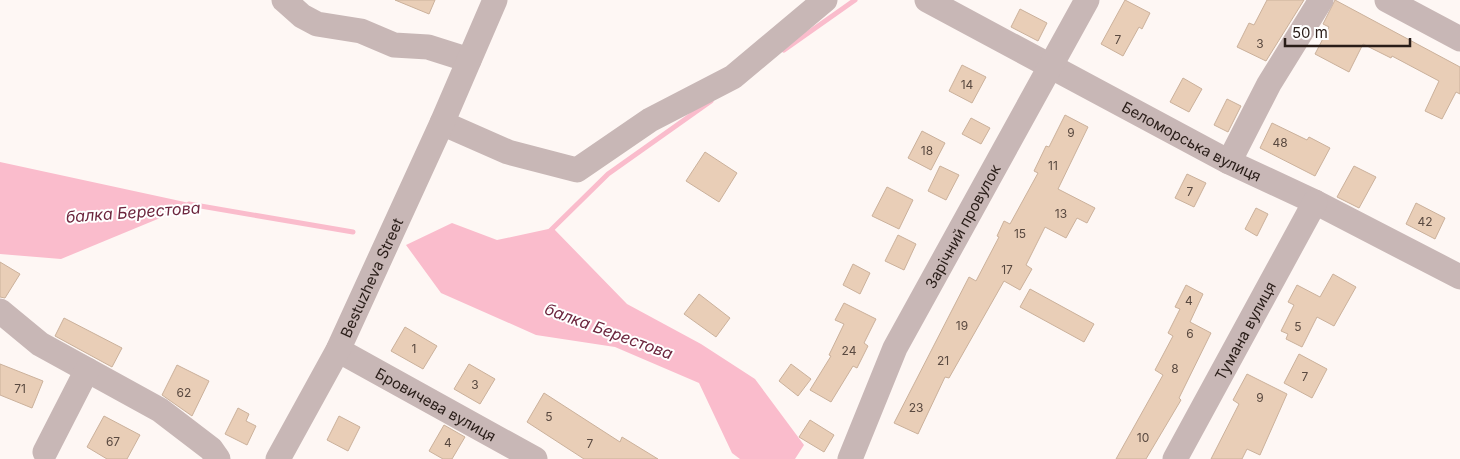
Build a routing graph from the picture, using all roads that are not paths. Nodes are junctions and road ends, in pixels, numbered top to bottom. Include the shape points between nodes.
1 (284, 0) edge
2 (495, 0) edge
3 (825, 0) edge
4 (927, 0) edge
5 (1087, 0) edge
6 (1321, 0) edge
7 (1387, 0) edge
8 (1460, 39) edge
9 (469, 60) junction
10 (1050, 64) junction
11 (442, 123) junction
12 (1229, 162) junction
13 (1315, 202) junction
14 (1460, 277) edge
15 (0, 311) edge
16 (338, 350) junction
17 (87, 370) junction
18 (45, 452) dead end
19 (218, 459) edge
20 (278, 459) edge
21 (535, 459) edge
22 (850, 459) edge
23 (1175, 459) edge

1 - 9 street via 302,16 318,24 361,31 394,45 428,47
2 - 9 street, Bestuzheva Street
3 - 11 street via 734,77 650,120 576,170 508,152
4 - 10 street, Беломорська вулиця
5 - 10 street, Зарічний провулок
6 - 12 street via 1269,84
7 - 8 street
9 - 11 street, Bestuzheva Street
10 - 12 street, Беломорська вулиця
10 - 22 street, Зарічний провулок via 895,348
11 - 16 street, Bestuzheva Street
12 - 13 street, Беломорська вулиця
13 - 14 street, Беломорська вулиця
13 - 23 street, Тумана вулиця
15 - 17 street via 40,344
16 - 20 street, Bestuzheva Street
16 - 21 street, Бровичева вулиця
17 - 18 street
17 - 19 street via 160,410 211,449

